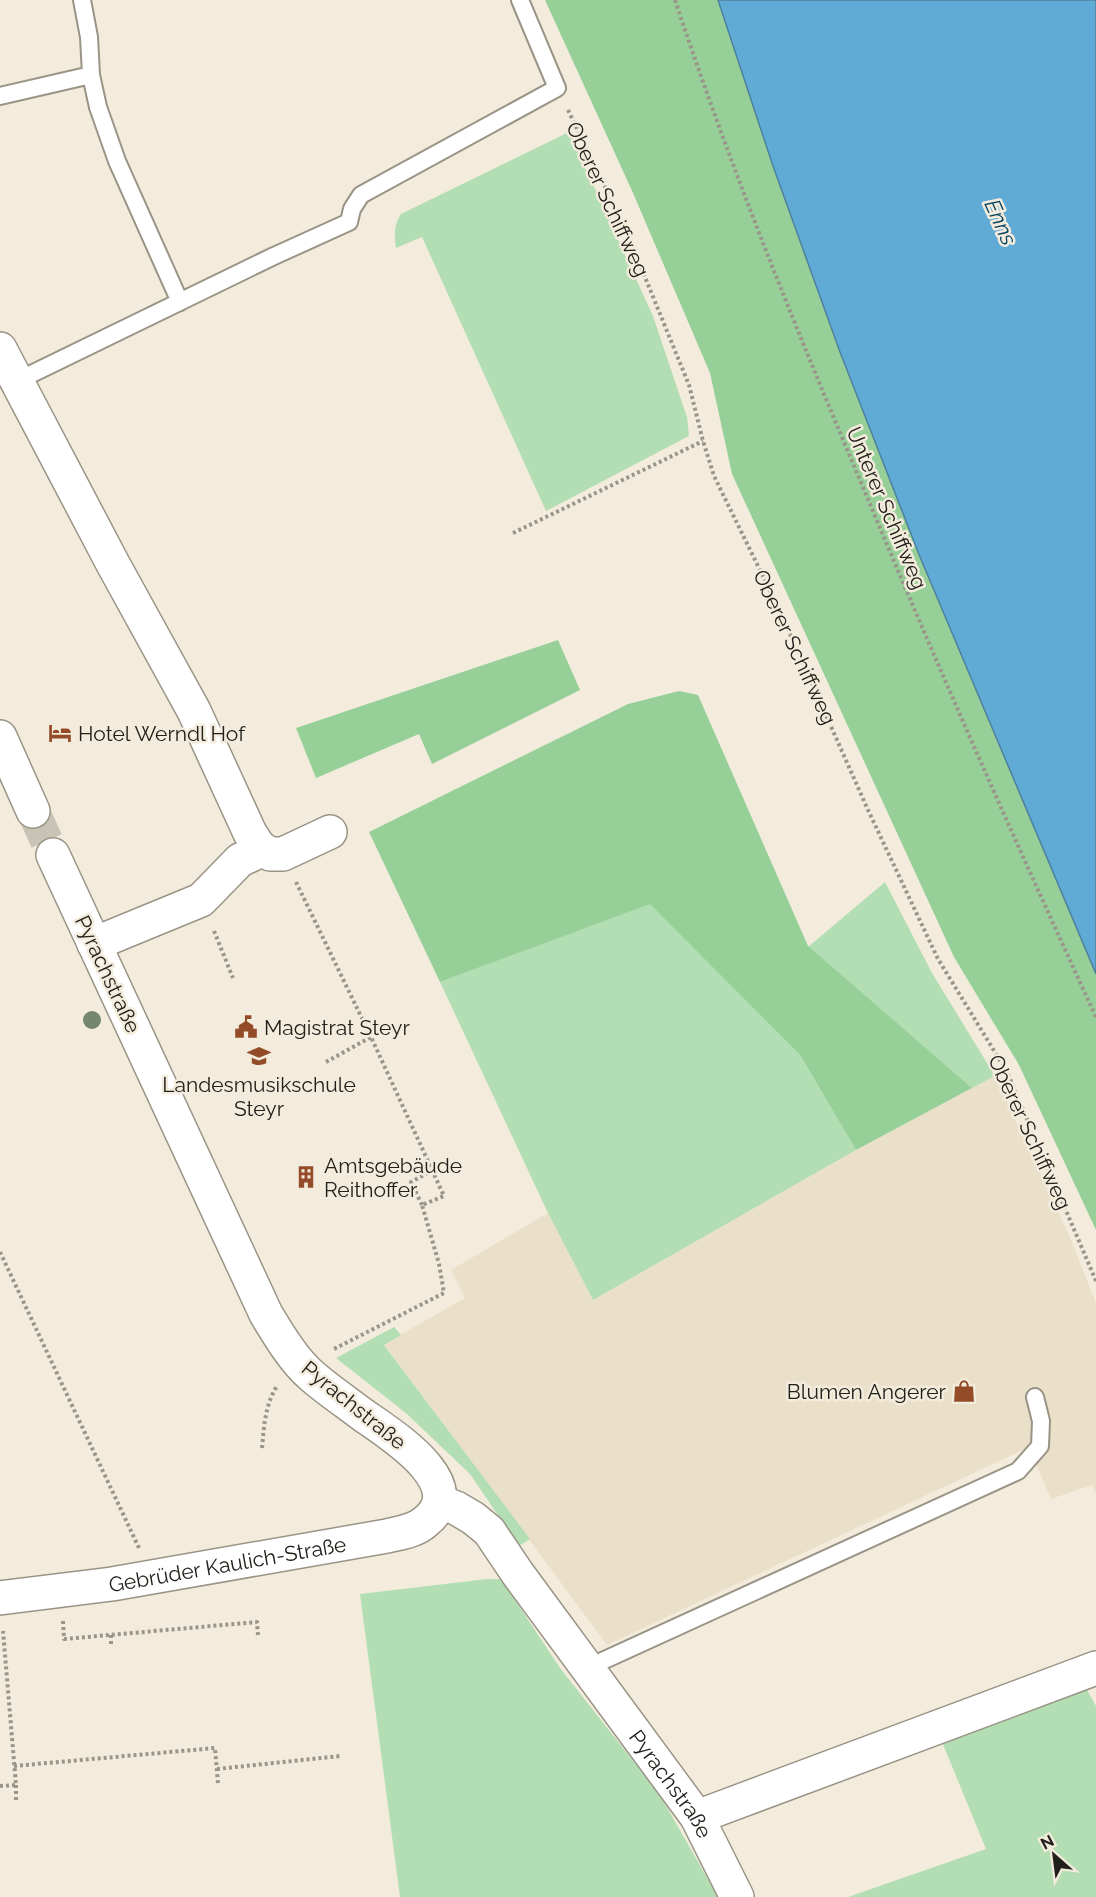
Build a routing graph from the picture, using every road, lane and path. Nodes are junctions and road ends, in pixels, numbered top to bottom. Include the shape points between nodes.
1 (82, 0) edge
2 (520, 0) edge
3 (675, 0) edge
4 (91, 75) junction
5 (557, 88) junction
6 (0, 96) edge
7 (180, 302) junction
8 (0, 349) edge
9 (17, 381) junction
10 (703, 441) junction
11 (513, 533) dead end
12 (0, 736) edge
13 (33, 811) tunnel mouth
14 (330, 832) dead end
15 (271, 851) junction
16 (53, 855) tunnel mouth
17 (201, 900) junction
18 (94, 944) junction
19 (233, 978) dead end
20 (1096, 1017) edge
21 (371, 1037) junction
22 (326, 1062) dead end
23 (433, 1170) junction
24 (422, 1205) junction
25 (0, 1252) edge
26 (1096, 1281) edge
27 (295, 1378) junction
28 (1035, 1397) dead end
29 (262, 1448) dead end
30 (440, 1502) junction
31 (140, 1549) dead end
32 (0, 1598) edge
33 (63, 1611) dead end
34 (3, 1630) dead end
35 (111, 1635) junction
36 (258, 1635) dead end
37 (111, 1647) dead end
38 (587, 1668) junction
39 (1096, 1668) edge
40 (340, 1756) dead end
41 (14, 1766) junction
42 (217, 1769) junction
43 (218, 1783) dead end
44 (16, 1785) junction
45 (0, 1786) edge
46 (16, 1801) dead end
47 (697, 1817) junction
48 (737, 1897) edge

1 - 4 lane
2 - 5 lane
3 - 20 path, Unterer Schiffweg via 794,324 909,597
4 - 6 lane
4 - 7 lane via 117,161
5 - 7 lane via 361,195 349,222
5 - 10 path, Oberer Schiffweg via 627,233 689,385
7 - 9 lane
8 - 9 street
9 - 15 street via 194,711 250,833
10 - 11 path
10 - 26 path, Oberer Schiffweg via 714,476 933,948 1006,1072
12 - 13 street
14 - 15 street
15 - 17 street via 240,860
15 - 21 path
16 - 18 street, Pyrachstraße
17 - 18 street
17 - 19 path
18 - 27 street, Pyrachstraße via 266,1314 287,1347
21 - 22 path
21 - 23 path
23 - 24 path via 411,1182
23 - 24 path via 444,1196
24 - 27 path via 444,1293 323,1355
25 - 31 path
27 - 29 path via 270,1396
27 - 30 street, Pyrachstraße via 387,1431 425,1464 440,1489
28 - 38 lane via 1041,1421 1040,1446 1017,1471
30 - 32 street, Gebrüder Kaulich-Straße via 424,1524 387,1536 112,1584
30 - 38 street, Pyrachstraße via 473,1518 489,1531
33 - 35 path via 64,1639
34 - 41 path
35 - 36 path via 257,1622
35 - 37 path
38 - 47 street, Pyrachstraße
39 - 47 street
40 - 42 path
41 - 42 path via 215,1748
41 - 44 path
42 - 43 path
44 - 45 path
44 - 46 path
47 - 48 street, Pyrachstraße

